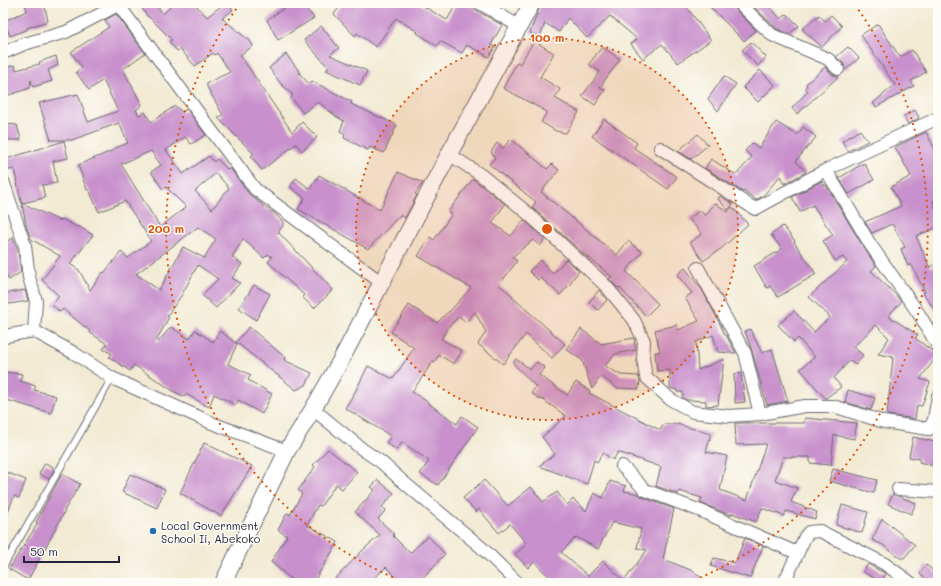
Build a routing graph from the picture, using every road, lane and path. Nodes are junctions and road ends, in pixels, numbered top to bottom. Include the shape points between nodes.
1 (480, 3) edge
2 (532, 3) edge
3 (739, 3) edge
4 (118, 4) edge
5 (520, 27) junction
6 (3, 53) edge
7 (838, 69) dead end
8 (938, 118) edge
9 (660, 148) dead end
10 (449, 154) junction
11 (826, 170) junction
12 (3, 181) edge
13 (698, 268) dead end
14 (382, 283) junction
15 (34, 331) junction
16 (3, 338) edge
17 (938, 346) edge
18 (112, 378) junction
19 (938, 396) edge
20 (313, 409) junction
21 (760, 414) junction
22 (288, 451) junction
23 (622, 466) dead end
24 (898, 489) dead end
25 (938, 492) edge
26 (798, 553) junction
27 (3, 567) edge
28 (223, 583) edge
29 (518, 583) edge
30 (784, 583) edge
31 (911, 583) edge

1 - 5 street
2 - 5 street
3 - 7 street via 772,36 828,59
4 - 6 street via 66,32
4 - 14 street via 255,189
5 - 10 street
8 - 11 street
9 - 11 street via 755,209
10 - 14 street
10 - 21 street via 481,175 524,210 606,286 634,320 644,342 646,377 670,399 693,412 729,416
11 - 17 street via 870,244
12 - 15 street via 25,246 29,277 36,301
13 - 21 street via 745,353
14 - 20 street
15 - 16 street via 10,334
15 - 18 street
18 - 22 street via 212,423
18 - 27 lane
19 - 21 street via 934,420 929,429 884,422 833,406 805,406
20 - 22 street
20 - 29 street via 482,547
22 - 28 street
23 - 26 street via 645,490
24 - 25 street
26 - 30 street
26 - 31 street via 805,537 810,532 820,531 885,564

